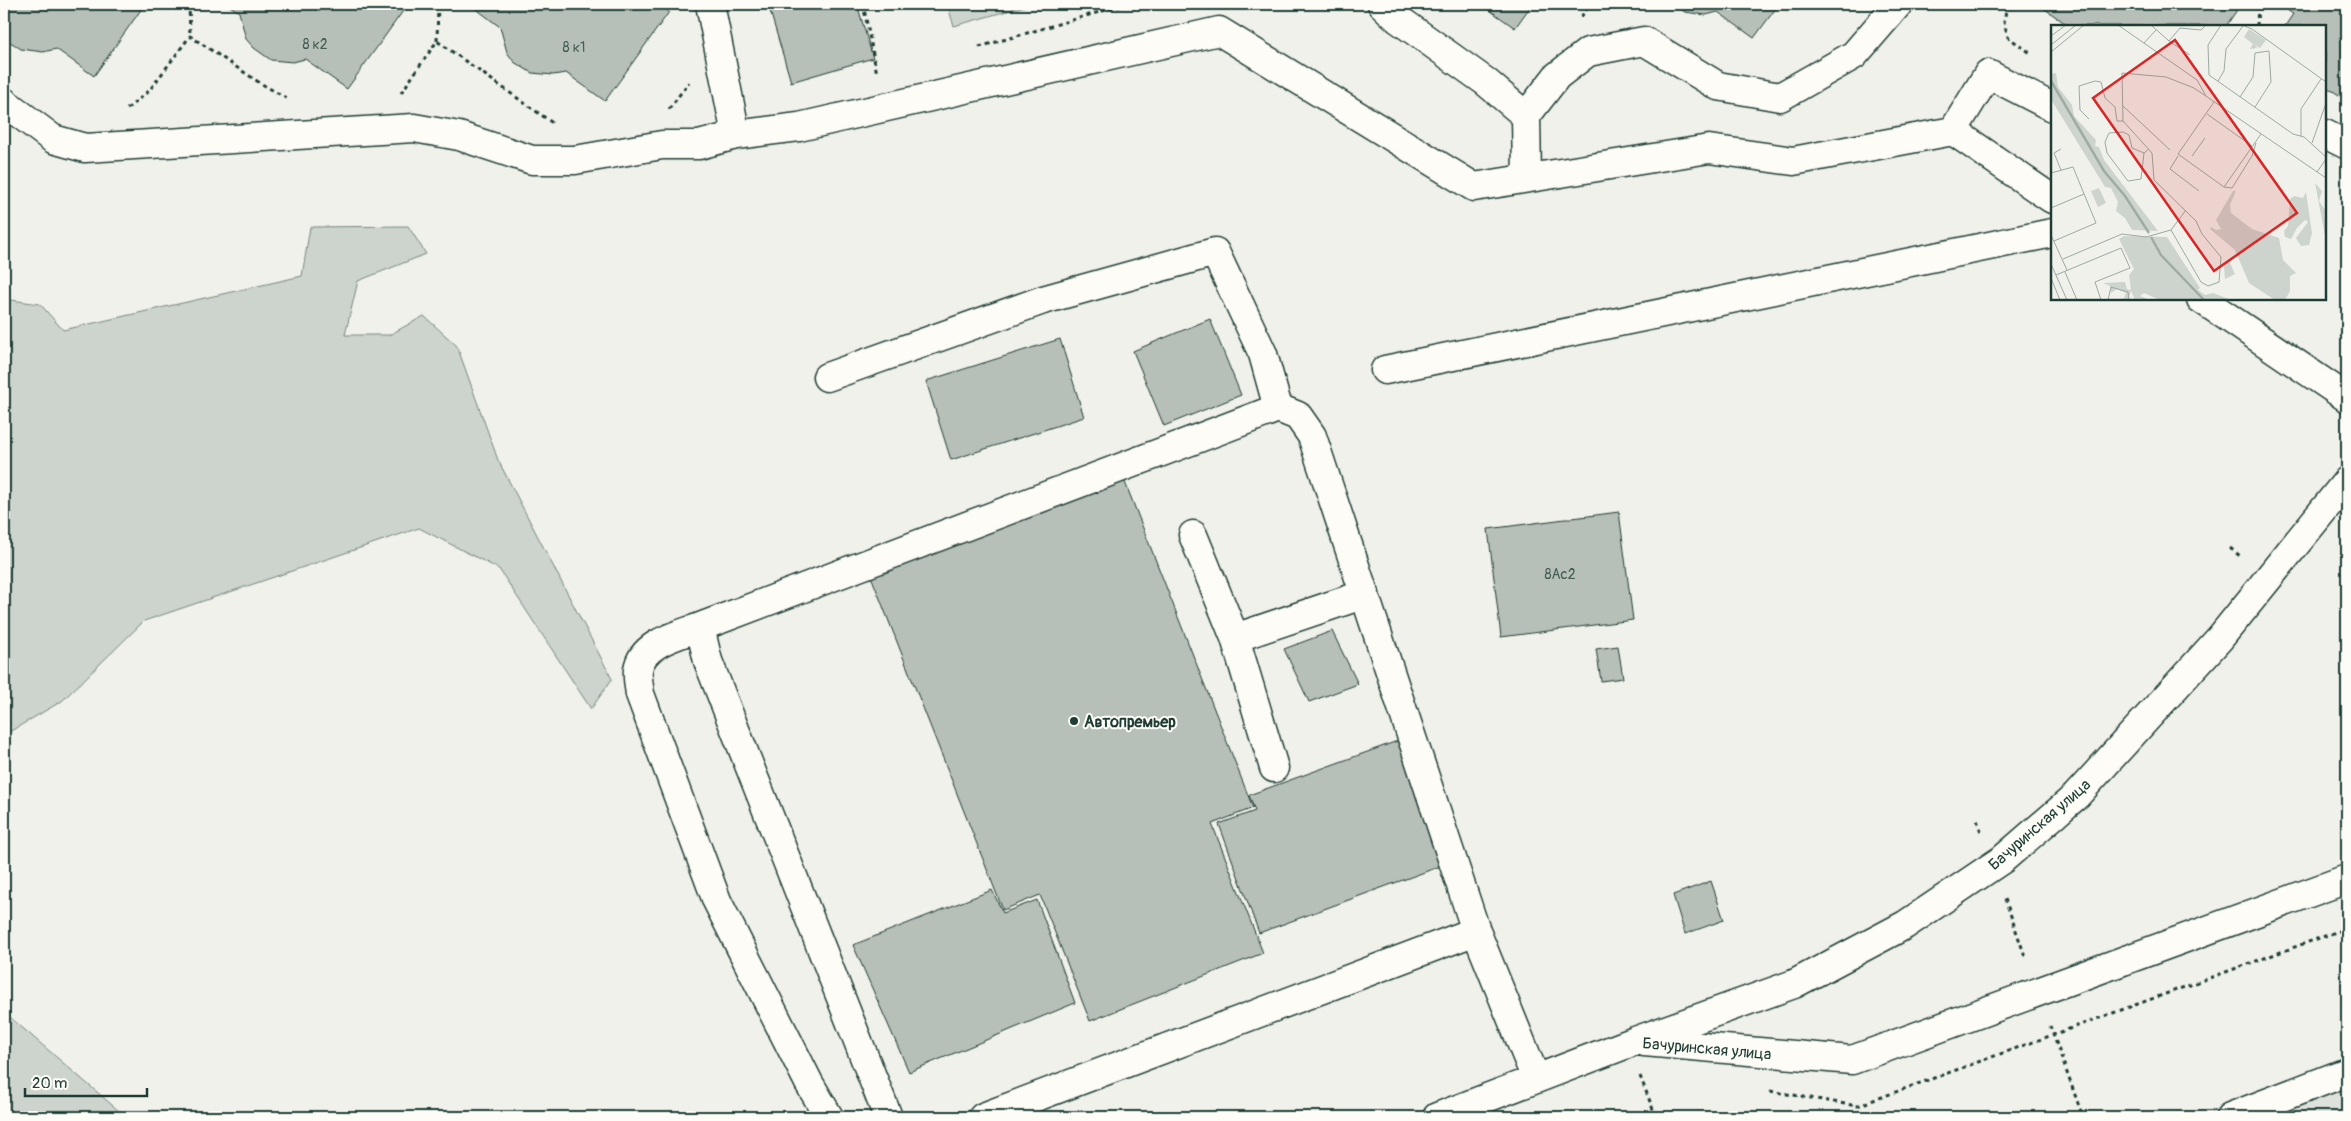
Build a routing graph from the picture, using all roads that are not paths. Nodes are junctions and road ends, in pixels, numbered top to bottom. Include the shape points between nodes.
1 (710, 4) edge
2 (1382, 4) edge
3 (1898, 4) edge
4 (4, 102) edge
5 (2051, 106) edge
6 (1526, 116) junction
7 (1952, 132) junction
8 (2326, 134) edge
9 (736, 135) junction
10 (2347, 145) edge
11 (1527, 178) junction
12 (2051, 198) edge
13 (2051, 233) edge
14 (2202, 300) edge
15 (1385, 370) dead end
16 (827, 377) dead end
17 (2347, 398) edge
18 (1278, 408) junction
19 (2347, 481) edge
20 (1193, 535) dead end
21 (1365, 594) junction
22 (700, 627) junction
23 (1235, 638) junction
24 (1274, 768) dead end
25 (2347, 879) edge
26 (1476, 931) junction
27 (1635, 1041) junction
28 (2347, 1072) edge
29 (1536, 1079) junction
30 (829, 1117) edge
31 (888, 1117) edge
32 (983, 1117) edge
33 (1436, 1117) edge
34 (2230, 1117) edge

1 - 9 street
2 - 6 street
3 - 6 street via 1854,55 1780,97 1718,86 1644,41 1588,52 1557,76
4 - 9 street via 53,139 85,148 414,128 459,136 532,160 575,160 662,145 699,145
5 - 7 street via 1988,74
6 - 11 street
7 - 11 street via 1793,161 1709,149
7 - 12 street
8 - 10 street
9 - 11 street via 799,127 1220,31 1474,187
13 - 15 street
14 - 17 street
16 - 18 street via 1043,300 1215,252 1263,354
18 - 21 street via 1298,416 1312,436
18 - 22 street
19 - 27 street, Бачуринская улица via 2220,638 2076,796 2003,859 1905,925 1794,984
20 - 23 street
21 - 23 street
21 - 26 street
22 - 30 street via 644,653 638,669 640,694 717,901
22 - 31 street via 708,661
23 - 24 street
25 - 27 street, Бачуринская улица via 1852,1060
26 - 29 street
26 - 32 street
27 - 29 street, Бачуринская улица
28 - 34 street
29 - 33 street, Бачуринская улица

